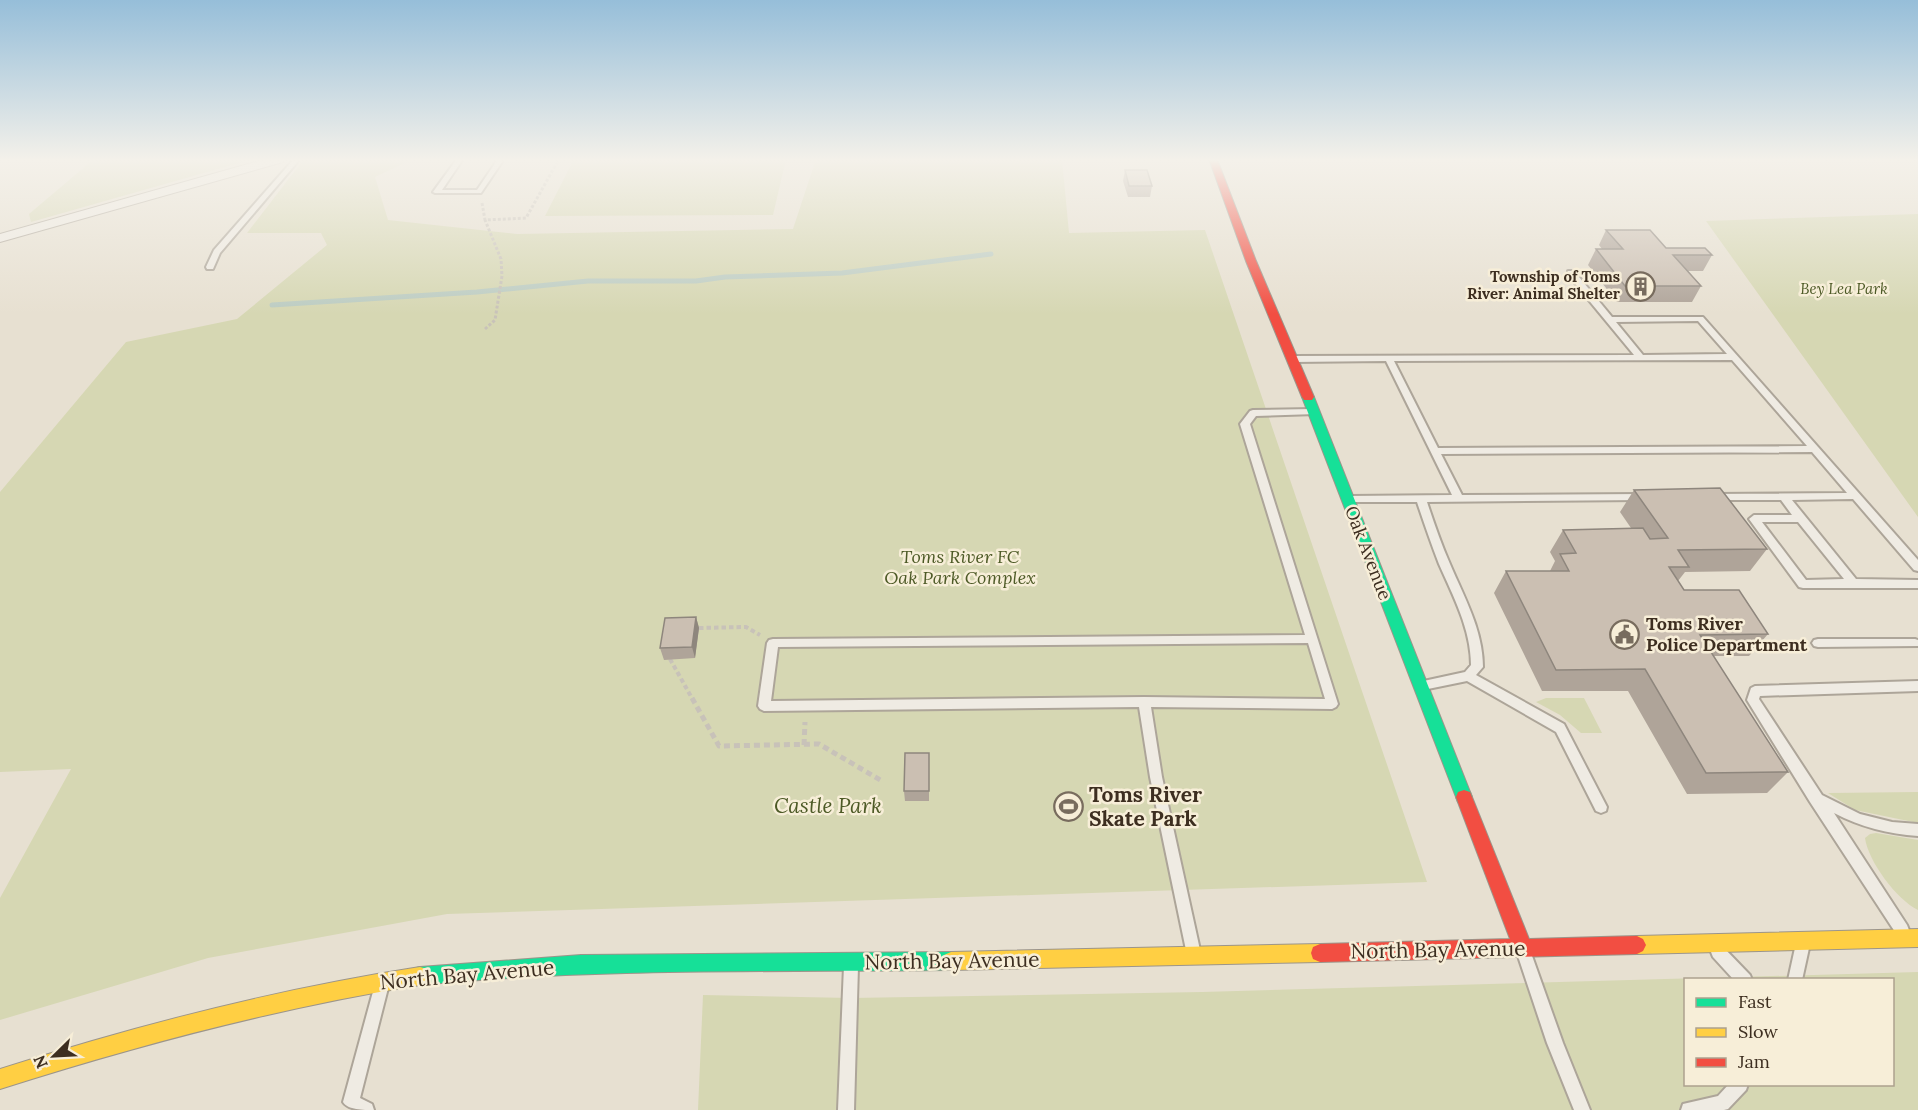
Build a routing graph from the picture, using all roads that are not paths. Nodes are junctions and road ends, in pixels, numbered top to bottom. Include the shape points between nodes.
1 (96, 211) edge
2 (252, 211) edge
3 (1232, 211) edge
4 (0, 238) edge
5 (210, 267) dead end
6 (1571, 273) dead end
7 (1608, 320) junction
8 (1640, 357) junction
9 (1734, 357) junction
10 (1293, 359) junction
11 (1389, 359) junction
12 (1313, 412) junction
13 (1815, 449) junction
14 (1435, 451) junction
15 (1783, 496) junction
16 (1856, 496) junction
17 (1651, 497) edge
18 (1699, 497) edge
19 (1347, 499) junction
20 (1421, 499) junction
21 (1459, 499) junction
22 (1802, 518) junction
23 (1918, 567) edge
24 (1853, 583) junction
25 (1918, 584) edge
26 (1312, 639) junction
27 (1818, 643) dead end
28 (1917, 644) edge
29 (1468, 676) junction
30 (1420, 686) junction
31 (1918, 686) edge
32 (1144, 702) junction
33 (1815, 798) junction
34 (1601, 807) dead end
35 (1918, 830) edge
36 (1913, 938) edge
37 (1804, 941) junction
38 (1709, 943) junction
39 (1523, 948) junction
40 (1194, 956) junction
41 (852, 962) junction
42 (1743, 978) edge
43 (1795, 978) edge
44 (383, 981) junction
45 (0, 1079) edge
46 (1738, 1086) edge
47 (366, 1110) edge
48 (846, 1110) edge
49 (1582, 1110) edge
50 (1689, 1110) edge

1 - 4 street
2 - 5 lane via 217,252
3 - 10 street, Oak Avenue
6 - 7 lane
7 - 8 lane
7 - 9 lane via 1700,319
8 - 9 lane
8 - 11 lane
9 - 13 lane
10 - 11 lane
10 - 12 street, Oak Avenue
11 - 14 lane
12 - 19 street, Oak Avenue
12 - 26 lane via 1253,413 1245,424
13 - 14 lane
13 - 16 lane
14 - 21 lane
15 - 16 lane
15 - 18 lane
15 - 22 lane
16 - 23 lane
17 - 21 lane
19 - 20 lane
19 - 30 street, Oak Avenue
20 - 21 lane
20 - 29 lane via 1475,640 1477,667
22 - 24 lane
22 - 24 lane via 1754,519 1803,584
24 - 25 lane
26 - 32 lane via 1332,704
26 - 32 lane via 773,643 764,706
27 - 28 lane
29 - 30 lane
29 - 34 lane via 1560,728
30 - 39 street, Oak Avenue
31 - 33 lane via 1755,691 1753,700
32 - 40 lane
33 - 35 lane via 1858,819
33 - 36 lane
36 - 37 street, North Bay Avenue
37 - 38 street, North Bay Avenue
37 - 43 lane
38 - 39 street, North Bay Avenue
38 - 42 lane
39 - 40 street, North Bay Avenue
39 - 49 lane
40 - 41 street, North Bay Avenue
41 - 44 street, North Bay Avenue via 639,963 489,969
41 - 48 lane
44 - 45 street, North Bay Avenue via 227,1012 106,1044
44 - 47 lane via 351,1102
46 - 50 lane via 1722,1103

